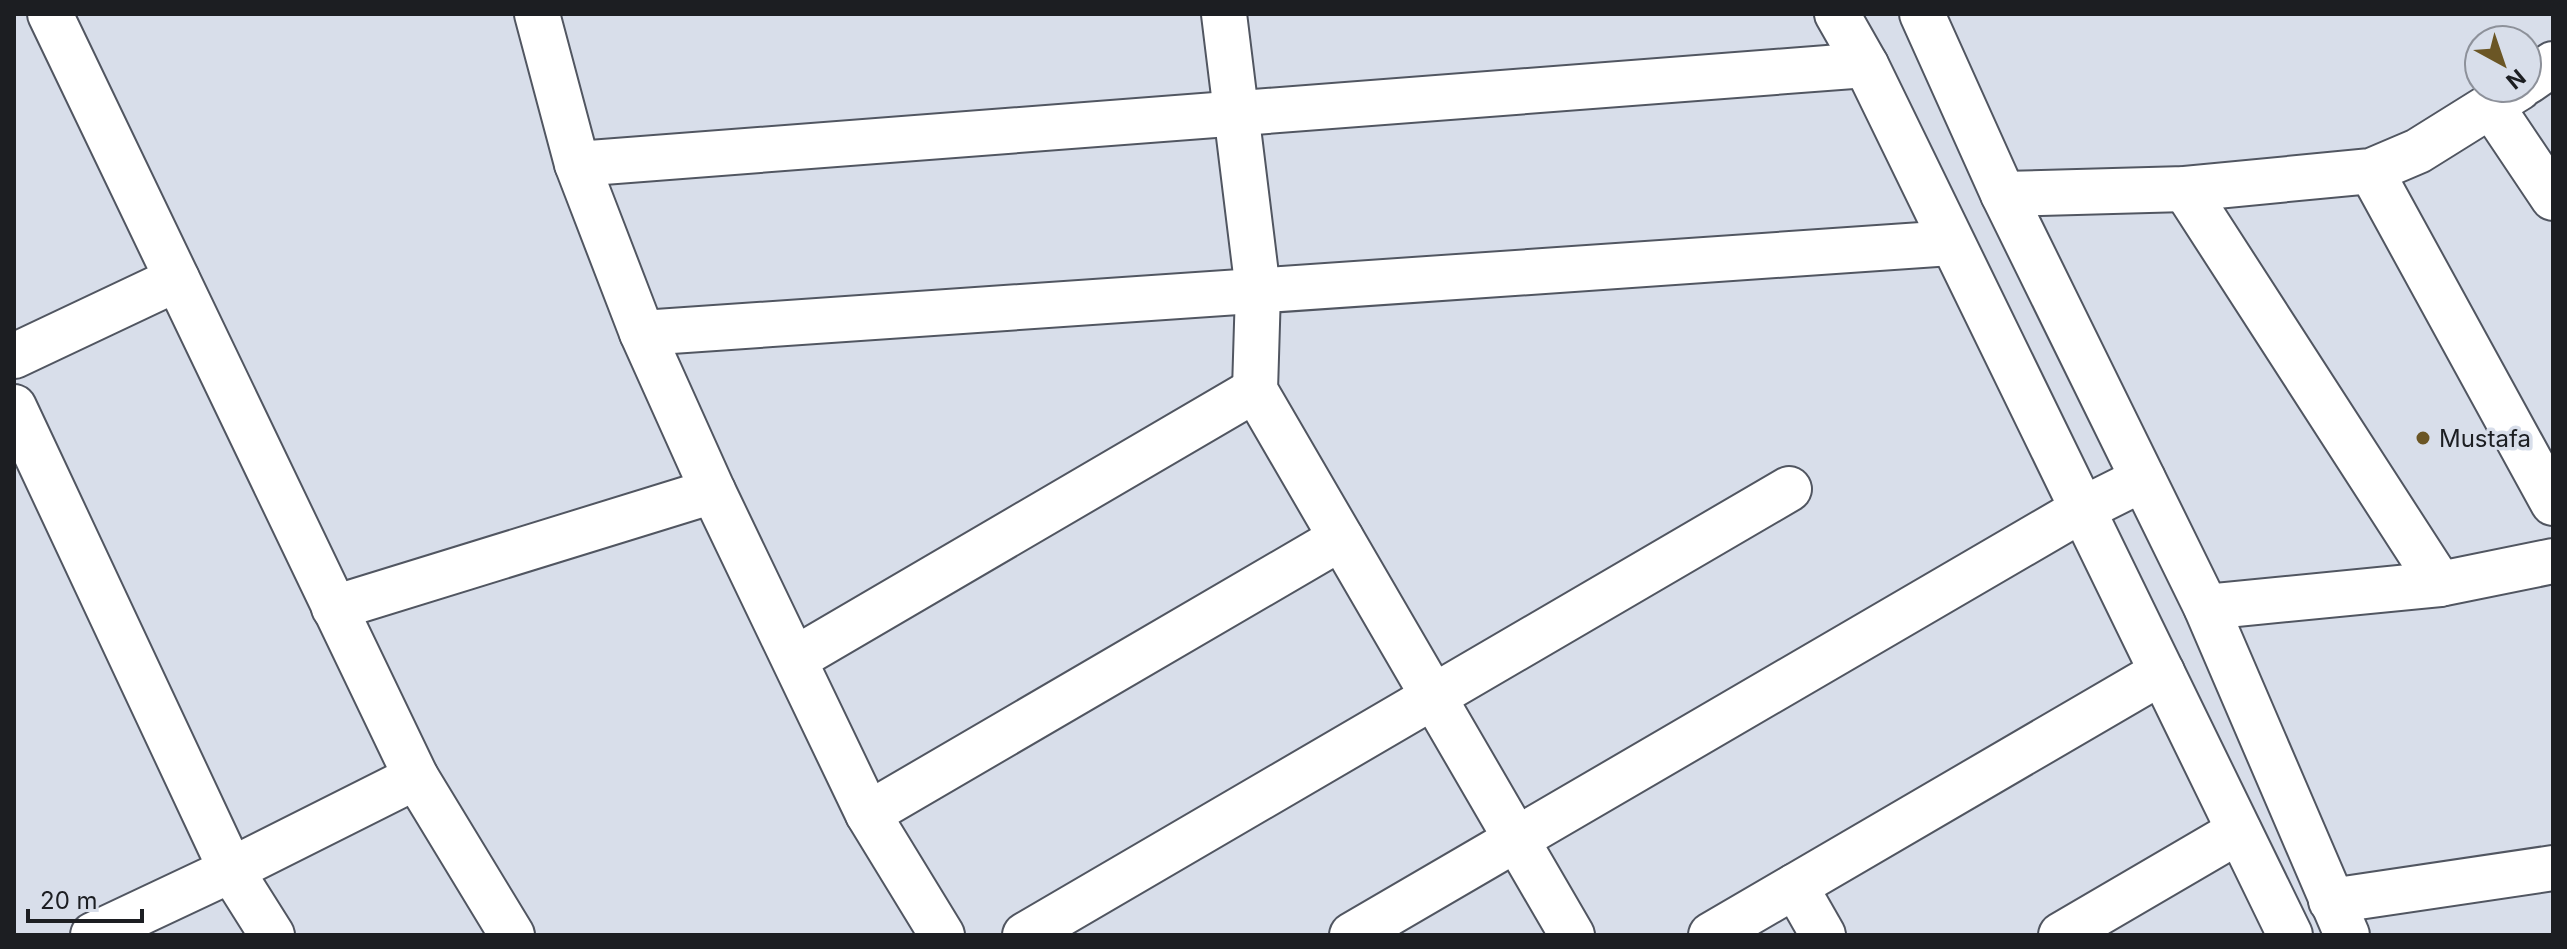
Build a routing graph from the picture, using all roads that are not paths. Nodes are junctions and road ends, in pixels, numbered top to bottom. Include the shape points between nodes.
1 (50, 14) edge
2 (537, 14) edge
3 (1224, 14) edge
4 (1837, 14) edge
5 (1922, 14) edge
6 (1866, 65) junction
7 (2494, 104) edge
8 (2518, 104) edge
9 (1237, 113) junction
10 (577, 164) junction
11 (2371, 171) junction
12 (2185, 189) junction
13 (2003, 194) junction
14 (2553, 198) edge
15 (1951, 243) junction
16 (177, 279) junction
17 (1258, 291) junction
18 (642, 333) junction
19 (14, 356) edge
20 (1255, 390) junction
21 (14, 407) edge
22 (2143, 479) junction
23 (1789, 489) dead end
24 (713, 491) junction
25 (2553, 503) edge
26 (2083, 509) junction
27 (1341, 538) junction
28 (2553, 561) edge
29 (2440, 584) junction
30 (2206, 607) junction
31 (334, 608) junction
32 (795, 659) junction
33 (2162, 672) junction
34 (1433, 697) junction
35 (416, 777) junction
36 (868, 814) junction
37 (2239, 831) junction
38 (1516, 839) junction
39 (2553, 868) edge
40 (231, 870) junction
41 (1795, 886) junction
42 (2339, 918) edge
43 (93, 935) edge
44 (272, 935) edge
45 (512, 935) edge
46 (942, 935) edge
47 (1025, 935) edge
48 (1352, 935) edge
49 (1572, 935) edge
50 (1711, 935) edge
51 (1823, 935) edge
52 (2061, 935) edge
53 (2290, 935) edge

1 - 16 street
2 - 10 street
3 - 9 street
4 - 6 street
5 - 13 street
6 - 9 street
6 - 15 street
7 - 11 street via 2418,151
8 - 14 street
9 - 10 street
9 - 17 street
10 - 18 street
11 - 12 street
11 - 25 street
12 - 13 street
12 - 29 street
13 - 22 street
15 - 17 street
15 - 26 street
16 - 19 street
16 - 31 street
17 - 18 street
17 - 20 street
18 - 24 street
20 - 27 street
20 - 32 street
21 - 40 street
22 - 26 street
22 - 30 street
23 - 34 street
24 - 31 street
24 - 32 street
26 - 33 street
26 - 38 street
27 - 34 street
27 - 36 street
28 - 29 street
29 - 30 street
30 - 42 street
31 - 35 street
32 - 36 street
33 - 37 street
33 - 41 street
34 - 38 street
34 - 47 street
35 - 40 street
35 - 45 street
36 - 46 street
37 - 52 street
37 - 53 street
38 - 48 street
38 - 49 street
39 - 42 street
40 - 43 street
40 - 44 street
41 - 50 street
41 - 51 street

